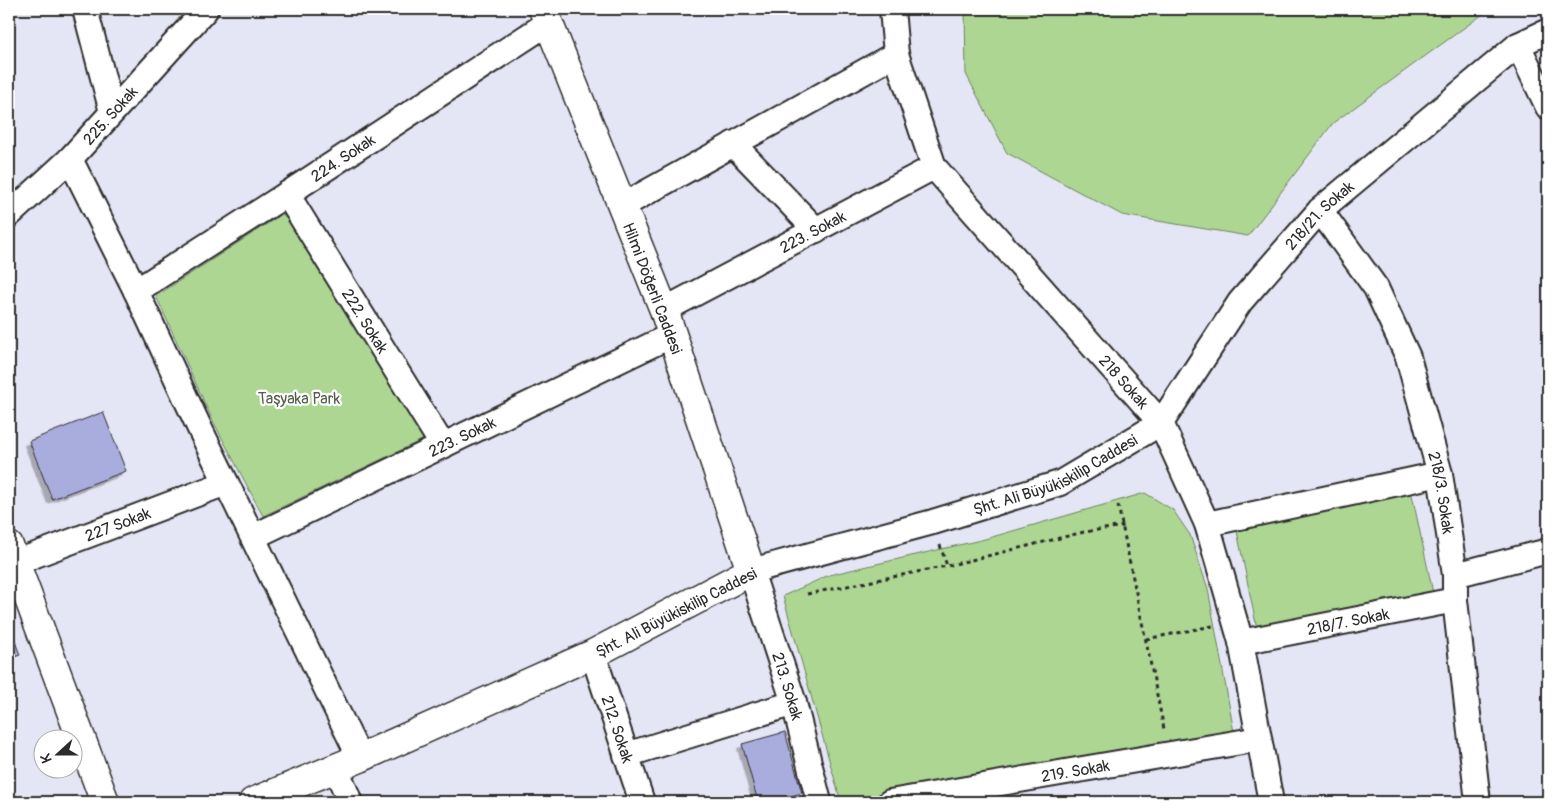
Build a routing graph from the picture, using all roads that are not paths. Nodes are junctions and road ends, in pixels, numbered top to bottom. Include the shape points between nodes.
1 (85, 9) edge
2 (206, 9) edge
3 (892, 9) edge
4 (545, 16) edge
5 (1548, 31) edge
6 (1518, 44) junction
7 (896, 54) junction
8 (1548, 107) edge
9 (112, 112) junction
10 (732, 144) junction
11 (70, 159) junction
12 (934, 167) junction
13 (287, 194) junction
14 (622, 206) junction
15 (1320, 210) junction
16 (9, 215) edge
17 (816, 230) junction
18 (136, 291) junction
19 (668, 323) junction
20 (1161, 423) junction
21 (443, 446) junction
22 (1440, 474) junction
23 (226, 483) junction
24 (1207, 524) junction
25 (253, 537) junction
26 (1548, 551) edge
27 (11, 558) edge
28 (751, 571) junction
29 (1455, 575) junction
30 (1455, 600) junction
31 (1238, 632) junction
32 (593, 654) junction
33 (794, 703) junction
34 (1259, 739) junction
35 (626, 755) junction
36 (348, 763) junction
37 (1001, 793) edge
38 (105, 802) edge
39 (253, 802) edge
40 (350, 802) edge
41 (642, 802) edge
42 (819, 802) edge
43 (890, 802) edge
44 (1271, 802) edge
45 (1478, 802) edge

1 - 9 street
2 - 9 street, 225. Sokak
3 - 7 street, 218 Sokak
4 - 13 street, 224. Sokak
4 - 14 street, Hilmi Döğerli Caddesi
5 - 6 street, 218/21. Sokak
6 - 8 street
6 - 15 street, 218/21. Sokak
7 - 10 street
7 - 12 street, 218 Sokak
9 - 11 street, 225. Sokak
10 - 14 street
10 - 17 street
11 - 16 street, 225. Sokak
11 - 18 street
12 - 17 street, 223. Sokak
12 - 20 street, 218 Sokak
13 - 18 street, 224. Sokak
13 - 21 street, 222. Sokak
14 - 19 street, Hilmi Döğerli Caddesi
15 - 20 street, 218/21. Sokak via 1240,302
15 - 22 street, 218/3. Sokak via 1376,288 1408,357
17 - 19 street, 223. Sokak
18 - 23 street
19 - 21 street, 223. Sokak
19 - 28 street, Hilmi Döğerli Caddesi
20 - 24 street, 218 Sokak
20 - 28 street, Şht. Ali Büyükiskilip Caddesi via 1060,483 934,522
21 - 25 street, 223. Sokak
22 - 24 street
22 - 29 street, 218/3. Sokak
23 - 25 street
23 - 27 street, 227 Sokak
24 - 31 street, 218 Sokak
25 - 36 street
26 - 29 street
27 - 38 street
28 - 32 street, Şht. Ali Büyükiskilip Caddesi
28 - 33 street, 213. Sokak
29 - 30 street, 218/3. Sokak
30 - 31 street, 218/7. Sokak
30 - 45 street, 218/3. Sokak
31 - 34 street, 218 Sokak
32 - 35 street, 212. Sokak
32 - 36 street, Şht. Ali Büyükiskilip Caddesi
33 - 35 street
33 - 42 street, 213. Sokak
34 - 37 street, 219. Sokak
34 - 44 street, 218 Sokak
35 - 41 street, 212. Sokak
36 - 39 street, Şht. Ali Büyükiskilip Caddesi
36 - 40 street
37 - 43 street, 219. Sokak

